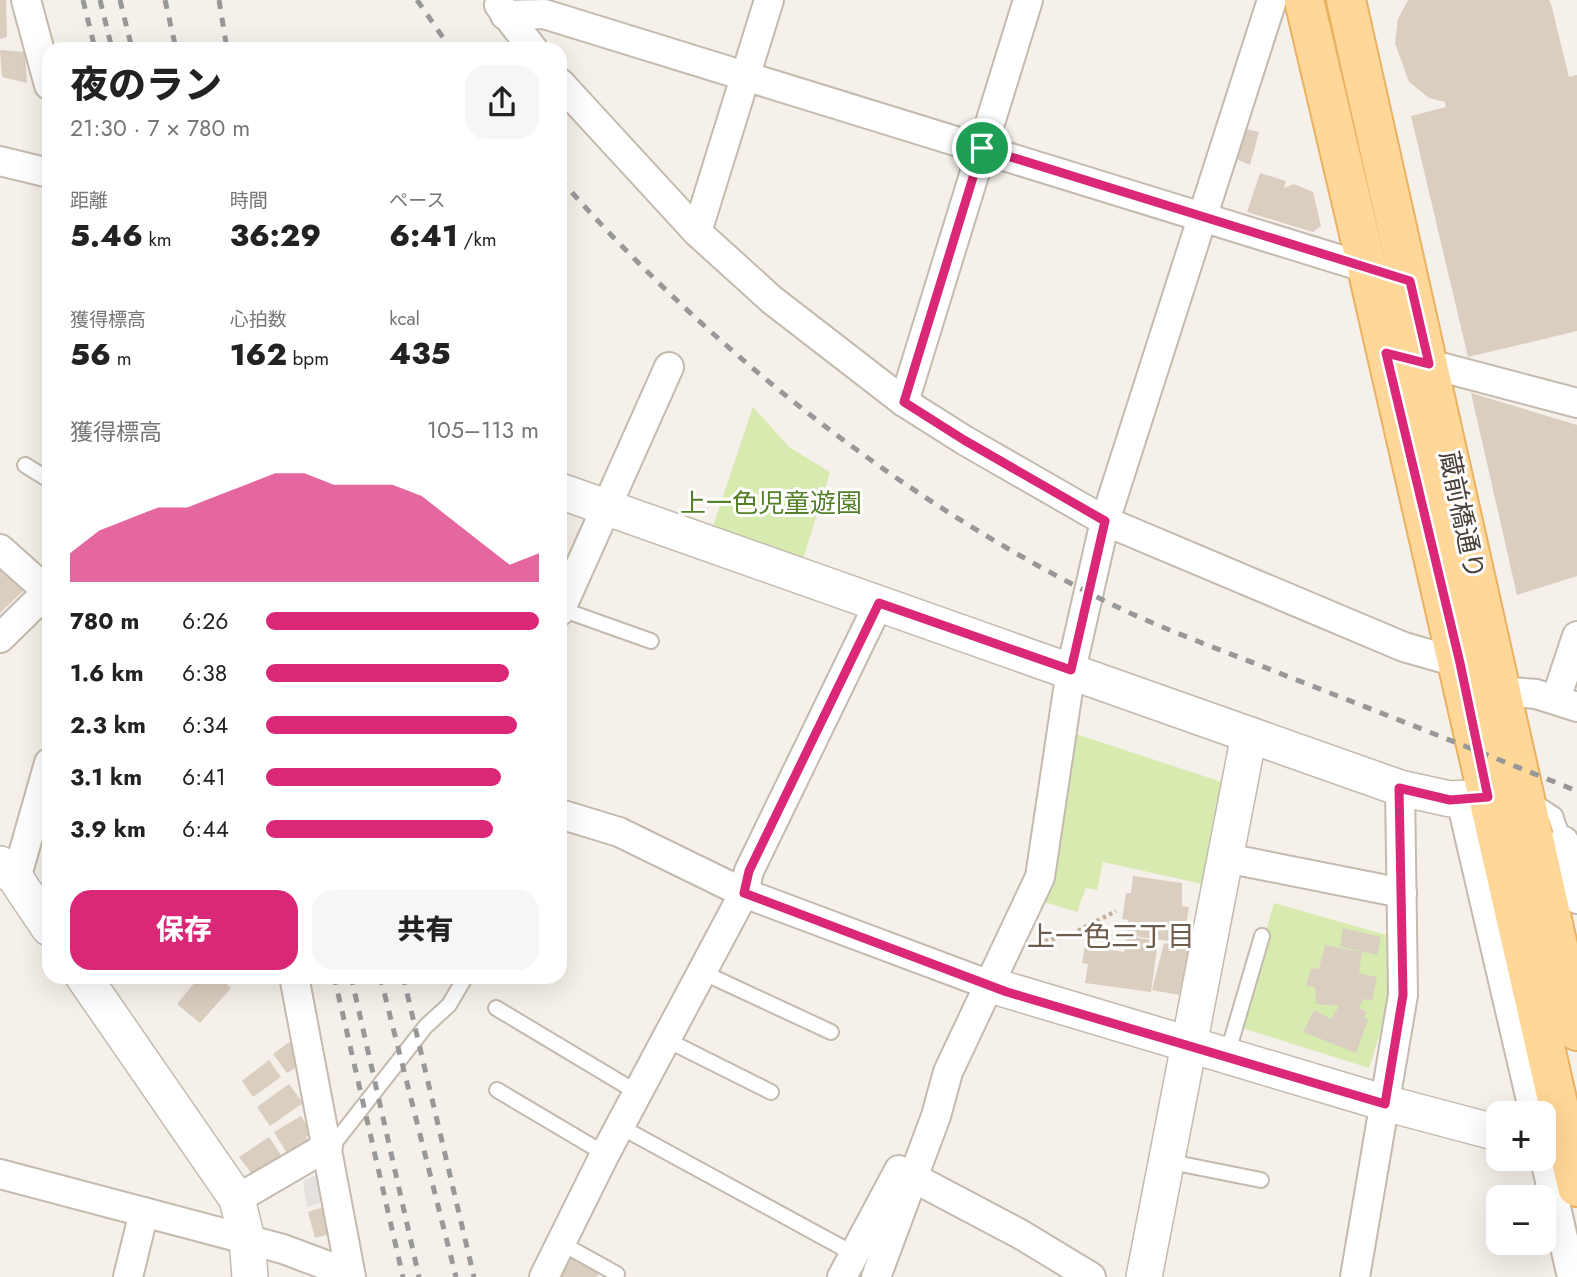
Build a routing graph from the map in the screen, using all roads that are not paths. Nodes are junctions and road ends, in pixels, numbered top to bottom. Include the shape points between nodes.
1 (26, 0) edge
2 (769, 0) edge
3 (1028, 0) edge
4 (1272, 0) edge
5 (1304, 0) edge
6 (1346, 0) edge
7 (501, 7) edge
8 (528, 42) edge
9 (42, 59) edge
10 (744, 76) junction
11 (567, 91) edge
12 (982, 148) junction
13 (0, 161) edge
14 (42, 171) edge
15 (1202, 215) junction
16 (696, 232) junction
17 (1365, 267) junction
18 (1410, 281) junction
19 (1386, 353) junction
20 (1429, 364) junction
21 (669, 367) dead end
22 (904, 402) junction
23 (1577, 402) edge
24 (25, 465) dead end
25 (42, 476) edge
26 (567, 494) edge
27 (606, 508) junction
28 (1105, 521) junction
29 (0, 550) edge
30 (42, 585) edge
31 (567, 594) edge
32 (42, 596) edge
33 (879, 603) junction
34 (567, 612) edge
35 (1577, 636) edge
36 (0, 638) edge
37 (651, 641) dead end
38 (1460, 663) junction
39 (1071, 670) junction
40 (1500, 691) junction
41 (1567, 703) edge
42 (1249, 734) junction
43 (42, 782) edge
44 (1399, 788) junction
45 (1491, 797) junction
46 (567, 816) edge
47 (1545, 850) edge
48 (1226, 858) junction
49 (8, 872) edge
50 (1402, 892) junction
51 (744, 893) junction
52 (1577, 899) edge
53 (42, 918) edge
54 (1262, 936) dead end
55 (704, 974) junction
56 (89, 984) edge
57 (296, 984) edge
58 (461, 984) edge
59 (987, 984) junction
60 (496, 1008) dead end
61 (1577, 1031) edge
62 (831, 1032) dead end
63 (667, 1040) junction
64 (1189, 1044) junction
65 (1227, 1055) junction
66 (497, 1090) dead end
67 (771, 1091) dead end
68 (638, 1093) junction
69 (1532, 1101) edge
70 (1385, 1104) junction
71 (621, 1127) junction
72 (1486, 1130) edge
73 (328, 1146) junction
74 (605, 1154) junction
75 (1166, 1161) junction
76 (1548, 1171) edge
77 (0, 1174) edge
78 (912, 1176) junction
79 (1261, 1181) dead end
80 (1577, 1187) edge
81 (237, 1199) junction
82 (144, 1212) junction
83 (247, 1239) junction
84 (561, 1243) junction
85 (848, 1265) edge
86 (617, 1274) dead end
87 (351, 1275) edge
88 (128, 1277) edge
89 (250, 1277) edge
90 (544, 1277) edge
91 (876, 1277) edge
92 (1091, 1277) edge
93 (1144, 1277) edge
94 (1355, 1277) edge
95 (1572, 1277) edge

1 - 9 street
2 - 10 street
3 - 12 street
4 - 15 street
5 - 17 main road, 蔵前橋通り
6 - 18 main road, 蔵前橋通り
7 - 8 street
7 - 10 street via 544,15
10 - 12 street
10 - 16 street
11 - 16 street
12 - 15 street
12 - 22 street
13 - 14 street
15 - 17 street
15 - 28 street
16 - 22 street via 772,300
17 - 18 street
17 - 19 main road, 蔵前橋通り
18 - 20 main road, 蔵前橋通り
19 - 20 street
19 - 38 main road, 蔵前橋通り
20 - 23 street
20 - 40 main road, 蔵前橋通り
21 - 27 street
22 - 28 street
24 - 25 lane
26 - 27 street
27 - 31 street
27 - 33 street
28 - 38 street via 1404,647
28 - 39 street
29 - 30 street
32 - 36 street
33 - 39 street
33 - 51 street via 749,871
34 - 37 lane
35 - 41 street
38 - 45 main road, 蔵前橋通り
39 - 42 street
39 - 59 street via 1040,877
40 - 41 street
40 - 45 main road, 蔵前橋通り
42 - 44 street
42 - 48 street
43 - 49 street
44 - 45 street via 1423,796
44 - 50 street
45 - 47 main road
45 - 47 lane via 1555,815
45 - 69 street
46 - 51 street via 619,832
47 - 52 street
47 - 61 main road
47 - 80 main road
48 - 50 street
48 - 64 street
49 - 53 street
50 - 70 street via 1403,995
51 - 55 street
51 - 59 street
54 - 65 lane
55 - 62 lane
55 - 63 street
56 - 81 street
57 - 73 street
58 - 73 lane via 449,1005 426,1026 336,1142
59 - 64 street
59 - 78 street via 947,1072 936,1116
60 - 68 lane
63 - 67 lane
63 - 68 street
64 - 65 street
64 - 75 street
65 - 70 street
66 - 74 lane
68 - 71 street
70 - 72 street
70 - 94 street
71 - 74 street
71 - 85 lane
73 - 81 street
73 - 87 street
74 - 84 street
75 - 79 lane
75 - 93 street
76 - 95 street
77 - 82 street
78 - 85 street via 899,1170
78 - 91 street
78 - 92 street
81 - 83 street
82 - 83 street
82 - 88 street
83 - 87 street
83 - 89 street
84 - 86 lane
84 - 90 street

